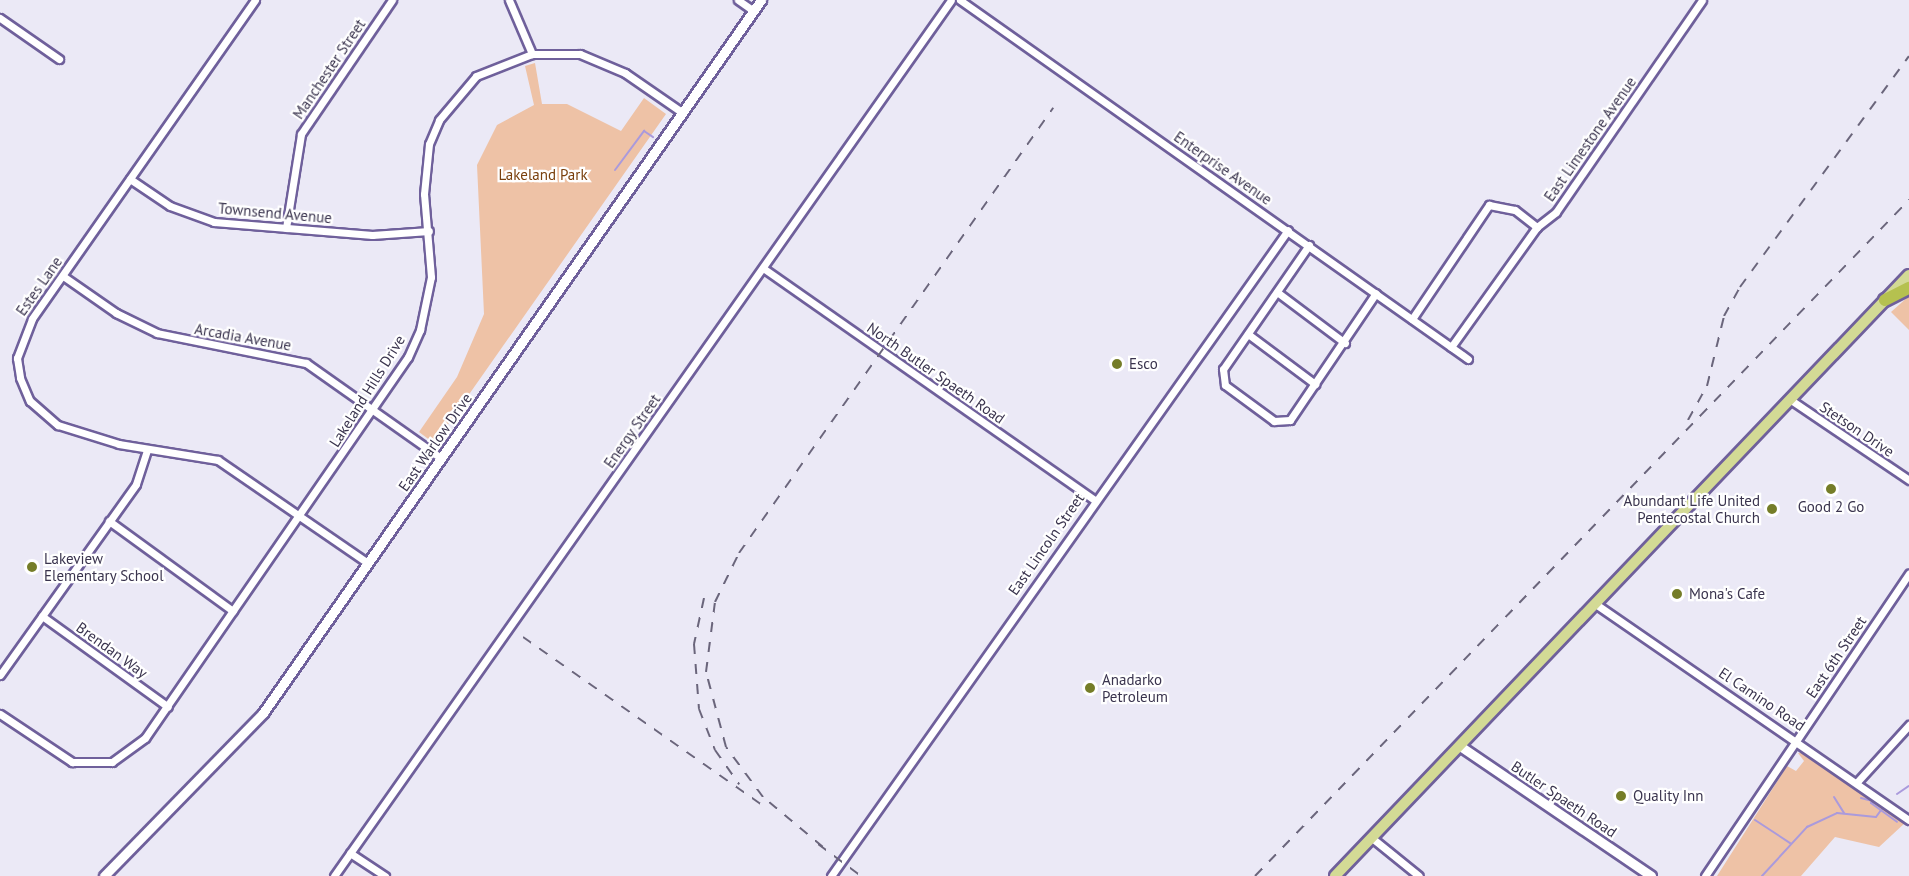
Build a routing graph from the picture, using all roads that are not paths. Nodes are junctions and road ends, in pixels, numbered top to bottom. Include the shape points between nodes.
1 (255, 0) edge
2 (392, 0) edge
3 (509, 0) edge
4 (738, 0) edge
5 (761, 0) edge
6 (951, 0) edge
7 (960, 0) edge
8 (1702, 0) edge
9 (754, 11) junction
10 (0, 18) edge
11 (532, 54) junction
12 (59, 59) dead end
13 (683, 113) junction
14 (130, 179) junction
15 (1537, 227) junction
16 (286, 228) junction
17 (1288, 230) junction
18 (429, 231) junction
19 (1309, 245) junction
20 (763, 268) junction
21 (1909, 275) edge
22 (63, 276) junction
23 (1909, 288) edge
24 (1277, 292) junction
25 (1376, 293) junction
26 (1885, 300) junction
27 (1412, 318) junction
28 (1248, 334) junction
29 (1345, 343) junction
30 (1451, 347) junction
31 (1468, 359) dead end
32 (1315, 384) junction
33 (1791, 400) junction
34 (373, 411) junction
35 (147, 450) junction
36 (442, 459) junction
37 (1909, 480) edge
38 (1094, 500) junction
39 (301, 515) junction
40 (109, 521) junction
41 (368, 563) junction
42 (1909, 573) edge
43 (1597, 605) junction
44 (233, 611) junction
45 (42, 616) junction
46 (0, 675) edge
47 (168, 707) junction
48 (0, 714) edge
49 (1909, 725) edge
50 (1797, 739) junction
51 (1460, 746) junction
52 (1858, 781) junction
53 (1909, 820) edge
54 (1372, 838) junction
55 (350, 853) junction
56 (101, 876) edge
57 (334, 876) edge
58 (385, 876) edge
59 (831, 876) edge
60 (1335, 876) edge
61 (1419, 876) edge
62 (1652, 876) edge
63 (1705, 876) edge

1 - 14 street, Estes Lane
2 - 16 street, Manchester Street via 301,134
3 - 11 street
4 - 9 street
5 - 9 street, East Warlow Drive
6 - 20 street, Energy Street
7 - 17 street, Enterprise Avenue
8 - 15 street, East Limestone Avenue via 1556,212
9 - 13 street, East Warlow Drive
10 - 12 street
11 - 13 street, Lakeland Hills Drive via 555,51 603,62
11 - 18 street, Lakeland Hills Drive via 476,76 439,120 424,173
13 - 36 street, East Warlow Drive
14 - 16 street, Townsend Avenue via 188,216
14 - 22 street, Estes Lane
15 - 27 street via 1515,210 1488,205
15 - 30 street, East Limestone Avenue
16 - 18 street, Townsend Avenue via 372,235
17 - 19 street, Enterprise Avenue
17 - 38 street, East Lincoln Street
18 - 34 street, Lakeland Hills Drive via 431,277 420,330
19 - 24 street
19 - 25 street, Enterprise Avenue
20 - 38 street, North Butler Spaeth Road
20 - 55 street, Energy Street
21 - 26 main road
22 - 34 street, Arcadia Avenue via 116,313 157,333 289,356
22 - 35 street, Estes Lane via 21,337 17,358 30,401 58,425
23 - 26 highway
24 - 28 street
24 - 29 street
25 - 27 street, Enterprise Avenue
25 - 29 street
26 - 33 main road
27 - 30 street, Enterprise Avenue
28 - 32 street
28 - 32 street via 1223,369 1225,385 1281,423 1290,420
29 - 32 street
30 - 31 street, Enterprise Avenue
33 - 37 street, Stetson Drive
33 - 43 main road
34 - 36 street, Arcadia Avenue
34 - 39 street, Lakeland Hills Drive
35 - 39 street, Estes Lane via 218,460
35 - 40 street via 136,484
36 - 41 street, East Warlow Drive
38 - 59 street, East Lincoln Street
39 - 41 street, Estes Lane
39 - 44 street, Lakeland Hills Drive
40 - 44 street
40 - 45 street
41 - 56 street, East Warlow Drive via 235,747
42 - 50 street, East 6th Street
43 - 50 street, El Camino Road
43 - 51 main road
44 - 47 street, Lakeland Hills Drive
45 - 46 street
45 - 47 street, Brendan Way
47 - 48 street, Lakeland Hills Drive via 130,752 92,765 53,753
49 - 52 street
50 - 52 street, El Camino Road
50 - 63 street, East 6th Street
51 - 54 main road
51 - 62 street, Butler Spaeth Road
52 - 53 street, El Camino Road
54 - 60 main road
54 - 61 street
55 - 57 street, Energy Street
55 - 58 street

